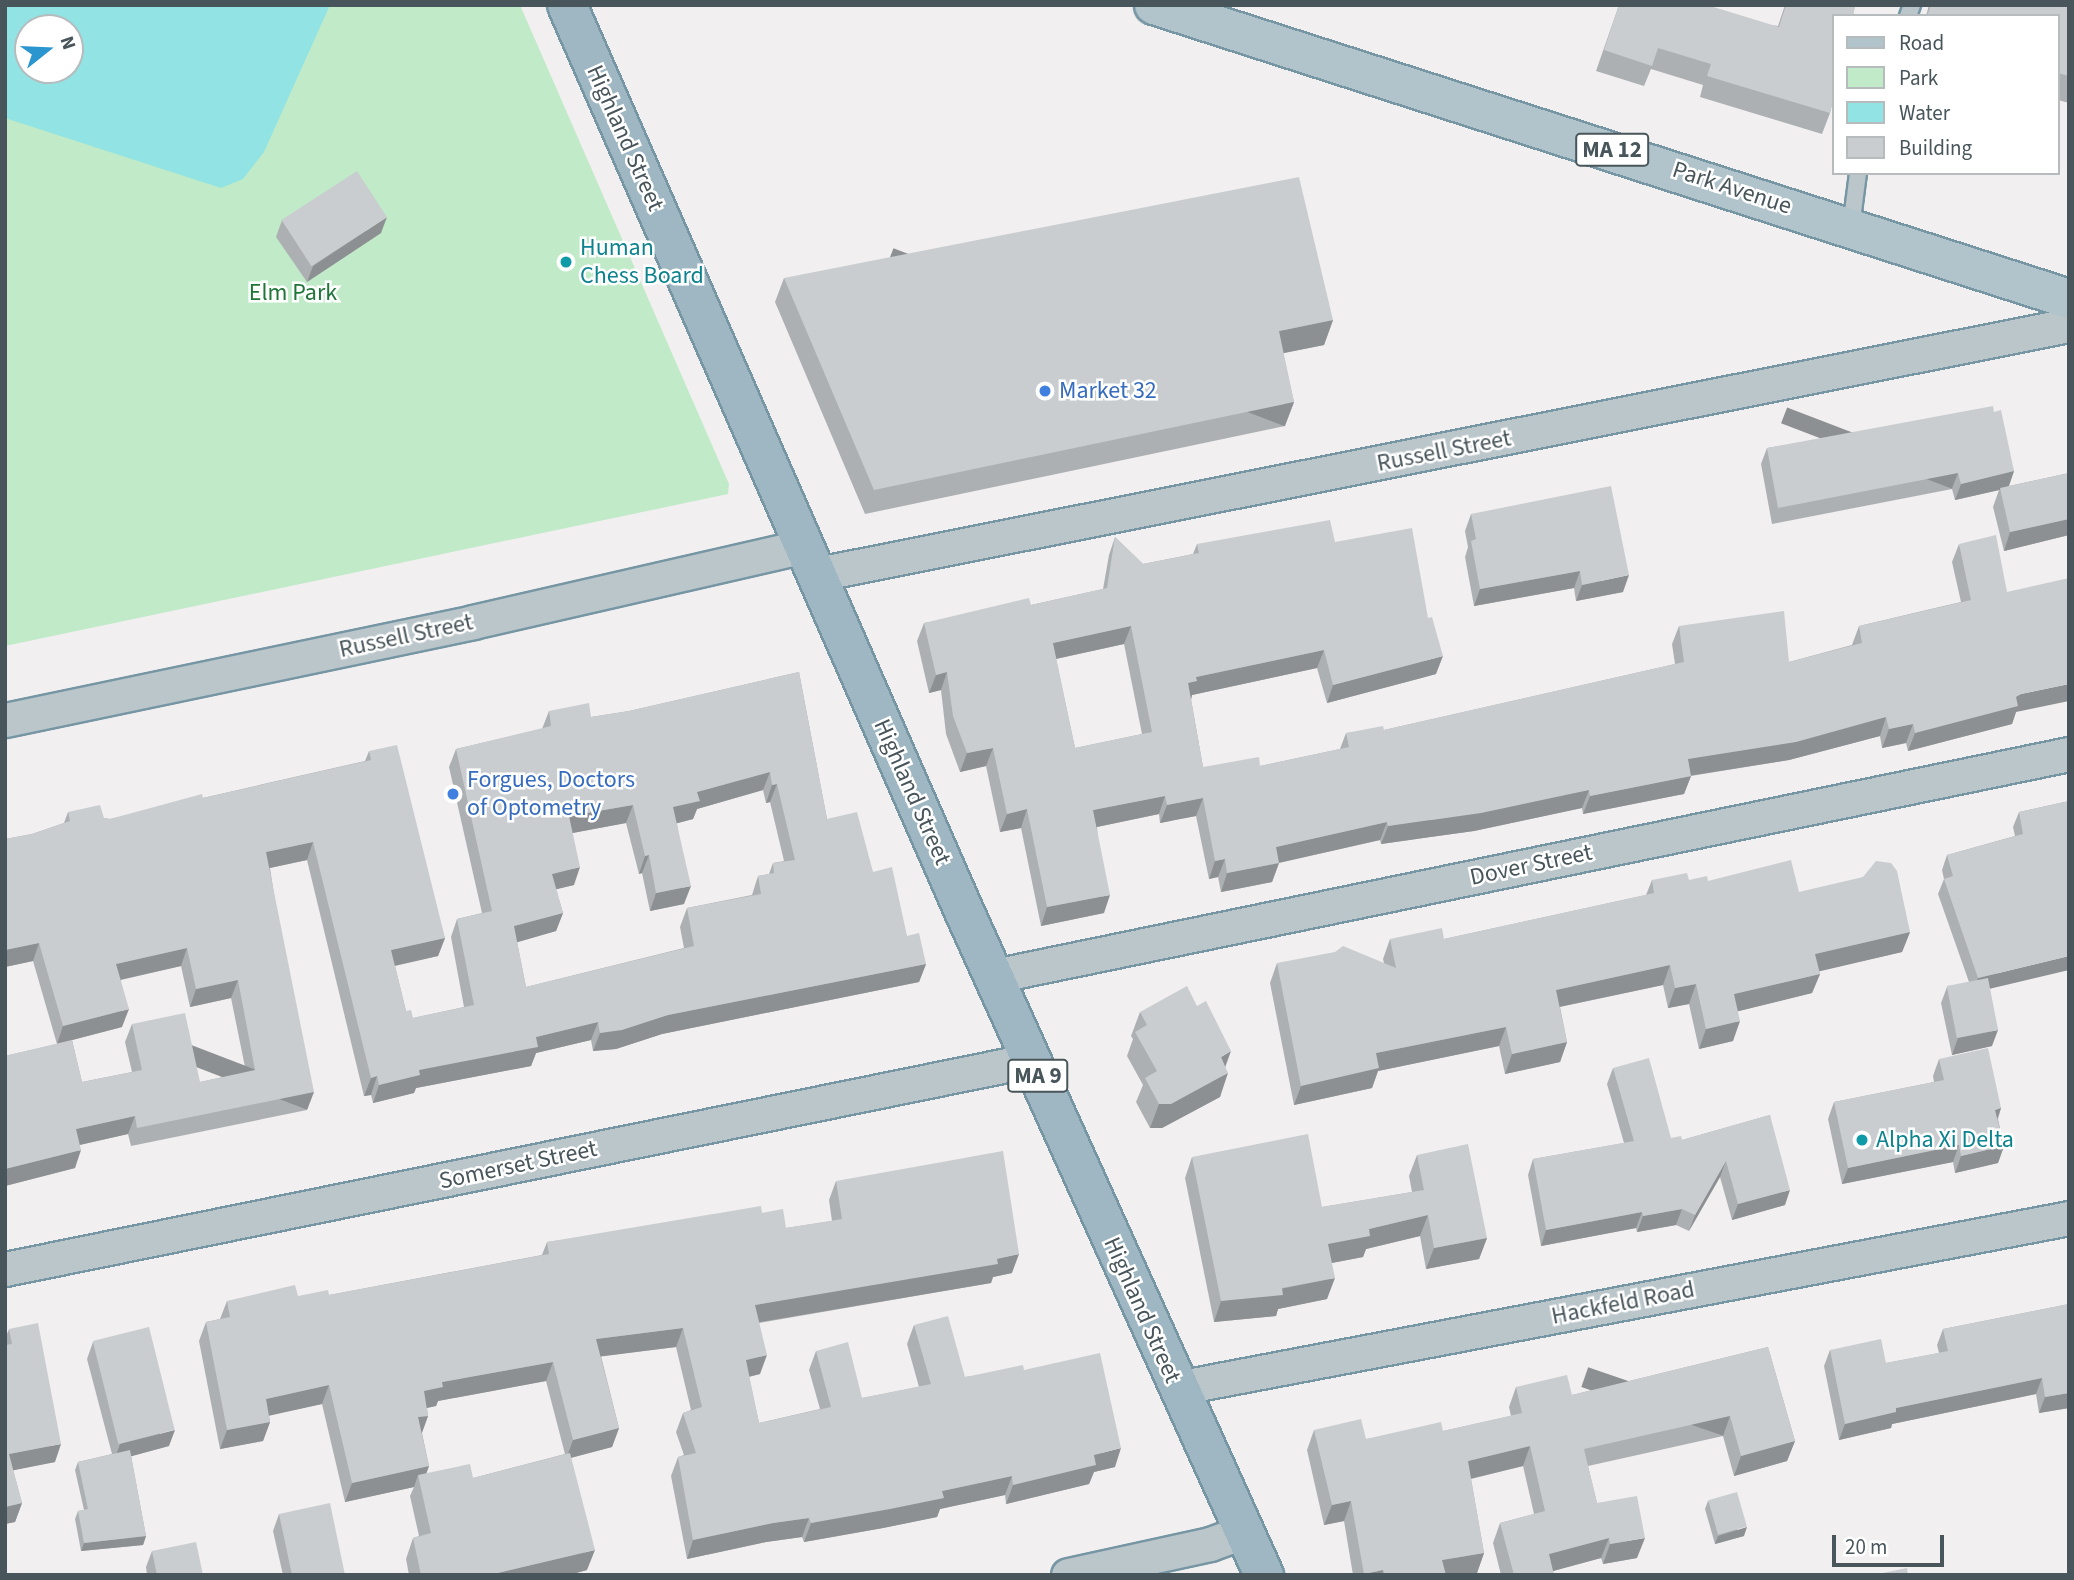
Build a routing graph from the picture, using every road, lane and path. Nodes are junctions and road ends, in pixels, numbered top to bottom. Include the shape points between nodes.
1 (567, 5) edge
2 (1154, 5) edge
3 (1858, 175) edge
4 (1851, 227) junction
5 (2069, 299) edge
6 (2069, 325) edge
7 (811, 560) junction
8 (5, 720) edge
9 (2069, 754) edge
10 (994, 976) junction
11 (1031, 1060) junction
12 (2069, 1218) edge
13 (5, 1269) edge
14 (1177, 1388) junction
15 (1245, 1531) junction
16 (1068, 1575) edge
17 (1264, 1575) edge

1 - 7 highway, Highland Street / MA 9
2 - 4 main road, Park Avenue / MA 12
3 - 4 lane
4 - 5 main road, Park Avenue / MA 12
6 - 7 street, Russell Street
7 - 8 street, Russell Street via 473,622
7 - 10 highway, Highland Street / MA 9
9 - 10 street, Dover Street
10 - 11 highway, Highland Street / MA 9
11 - 13 street, Somerset Street
11 - 14 highway, Highland Street / MA 9
12 - 14 street, Hackfeld Road
14 - 15 highway, Highland Street / MA 9
15 - 16 street via 1210,1544
15 - 17 highway, Highland Street / MA 9

